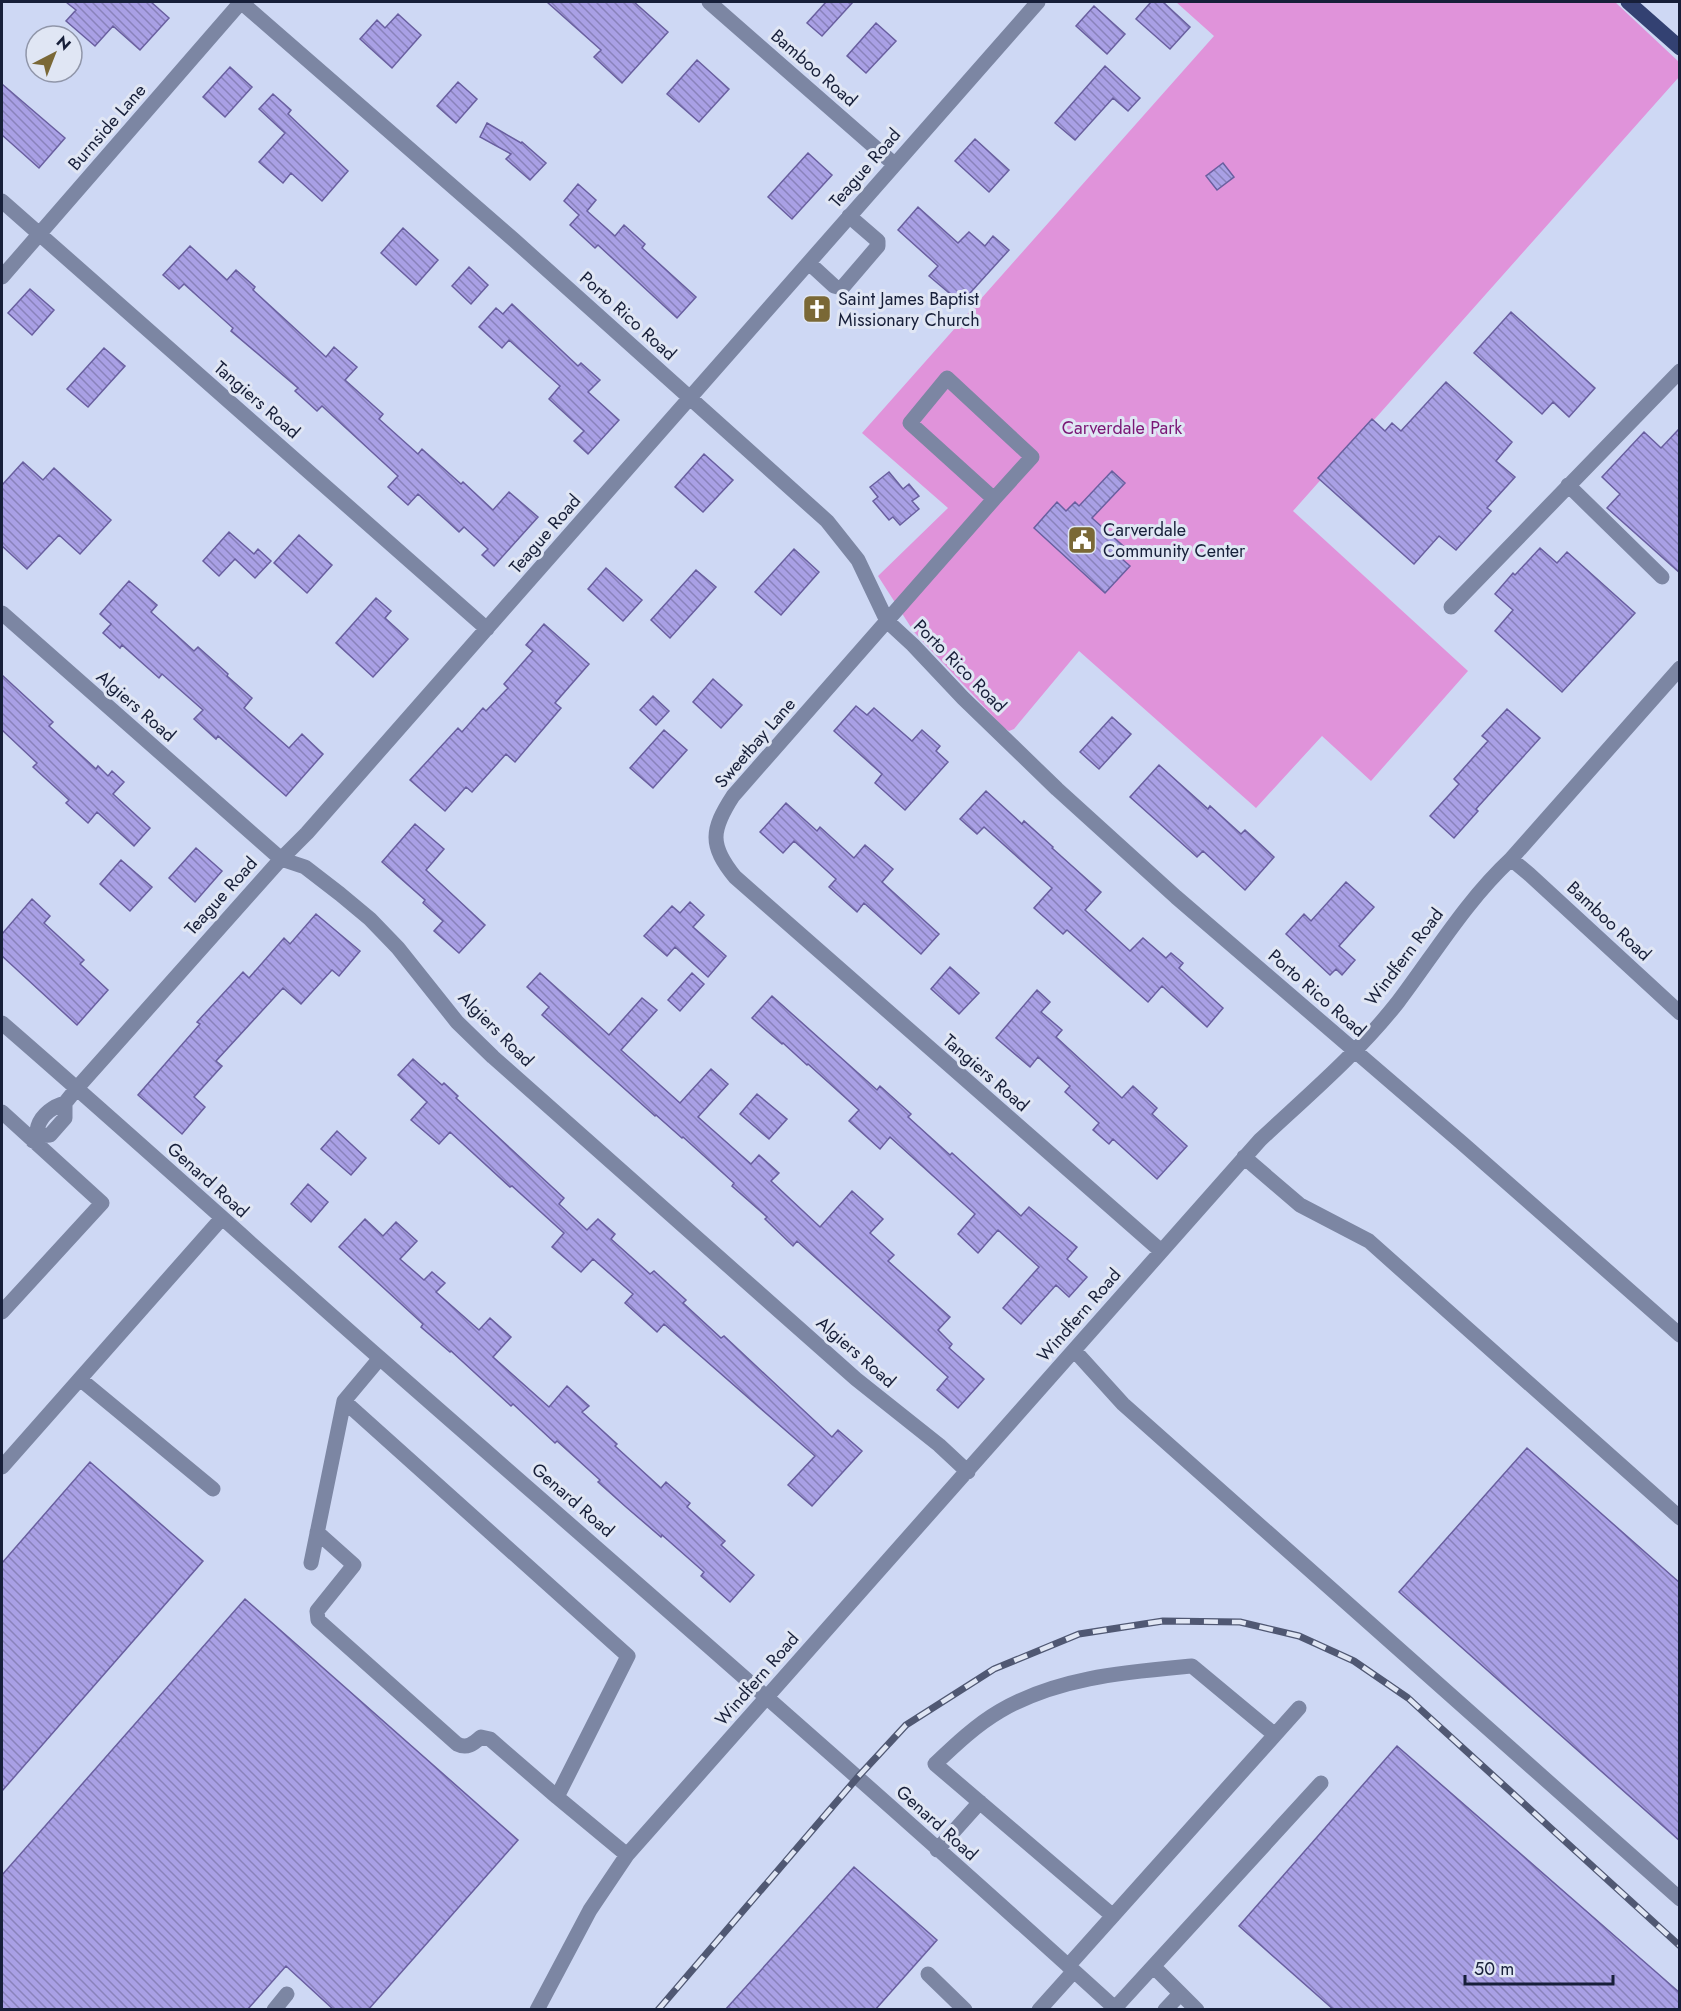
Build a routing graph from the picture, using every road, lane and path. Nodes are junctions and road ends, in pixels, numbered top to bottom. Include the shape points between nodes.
1 (241, 2) edge
2 (709, 2) edge
3 (1038, 2) edge
4 (1628, 2) edge
5 (1680, 48) edge
6 (894, 164) junction
7 (2, 201) edge
8 (849, 216) junction
9 (39, 234) junction
10 (808, 262) junction
11 (2, 277) edge
12 (1680, 371) edge
13 (690, 399) junction
14 (1568, 485) junction
15 (994, 499) junction
16 (1662, 576) dead end
17 (1452, 608) dead end
18 (2, 613) edge
19 (887, 621) junction
20 (487, 629) junction
21 (1680, 668) edge
22 (280, 859) junction
23 (1510, 859) junction
24 (786, 923) joint
25 (1680, 1013) edge
26 (2, 1023) edge
27 (1354, 1052) junction
28 (77, 1088) junction
29 (2, 1113) edge
30 (35, 1138) junction
31 (1245, 1157) junction
32 (222, 1218) junction
33 (1161, 1251) junction
34 (2, 1312) edge
35 (1680, 1335) edge
36 (1074, 1350) junction
37 (380, 1358) junction
38 (80, 1379) junction
39 (344, 1401) junction
40 (2, 1467) edge
41 (968, 1472) junction
42 (213, 1489) dead end
43 (1680, 1518) edge
44 (317, 1532) junction
45 (311, 1563) dead end
46 (768, 1697) junction
47 (1299, 1708) dead end
48 (1275, 1735) junction
49 (1321, 1783) dead end
50 (557, 1797) junction
51 (980, 1802) junction
52 (938, 1850) junction
53 (627, 1855) junction
54 (1680, 1899) edge
55 (1113, 1916) junction
56 (1154, 1967) junction
57 (1071, 1968) junction
58 (928, 1974) dead end
59 (287, 1994) dead end
60 (1180, 1994) junction
61 (1116, 2009) edge
62 (274, 2010) edge
63 (537, 2010) edge
64 (965, 2010) edge
65 (1039, 2010) edge
66 (1166, 2010) edge
67 (1197, 2010) edge

1 - 9 street, Burnside Lane
1 - 13 street, Porto Rico Road
2 - 6 street, Bamboo Road
3 - 6 street, Teague Road
4 - 5 main road
6 - 8 street, Teague Road
7 - 9 street, Tangiers Road
8 - 10 street, Teague Road
8 - 10 street via 878,246 842,288 834,286
9 - 11 street, Burnside Lane
9 - 20 street, Tangiers Road
10 - 13 street, Teague Road
12 - 14 street
13 - 19 street, Porto Rico Road via 827,521 858,561
13 - 20 street, Teague Road
14 - 16 street
14 - 17 street
15 - 15 street, Sweetbay Lane via 910,423 947,378 1032,457
15 - 19 street, Sweetbay Lane
18 - 22 street, Algiers Road
19 - 24 street, Sweetbay Lane via 733,796 717,824 721,860
19 - 27 street, Porto Rico Road via 1058,789
20 - 22 street, Teague Road
21 - 23 street, Windfern Road
22 - 28 street, Teague Road
22 - 41 street, Algiers Road via 305,867 370,919 457,1022 493,1057 856,1379
23 - 25 street, Bamboo Road
23 - 27 street, Windfern Road via 1470,902 1397,1003
24 - 33 street, Tangiers Road
26 - 28 street, Genard Road
27 - 31 street, Windfern Road
27 - 35 street, Porto Rico Road
28 - 30 street, Teague Road via 65,1103 65,1118 50,1135
28 - 32 street, Genard Road
29 - 30 street
30 - 34 street via 102,1203
31 - 33 street, Windfern Road
31 - 43 street via 1300,1205 1369,1241
32 - 37 street, Genard Road
32 - 38 street
33 - 36 street, Windfern Road
36 - 41 street, Windfern Road
36 - 54 street via 1123,1404
37 - 39 street
37 - 46 street, Genard Road
38 - 40 street
38 - 42 street
39 - 44 street
39 - 50 street via 628,1656
41 - 46 street, Windfern Road
44 - 45 street
44 - 50 street via 354,1565 318,1611 318,1620 457,1744 463,1747 481,1737 490,1739
46 - 52 street, Genard Road
46 - 53 street, Windfern Road
47 - 48 street
48 - 51 street via 1192,1666 1119,1673 1055,1686 1000,1711 935,1764
48 - 55 street
49 - 56 street
50 - 53 street
51 - 52 street
51 - 55 street
52 - 57 street, Genard Road
53 - 63 street, Windfern Road via 590,1910
55 - 57 street
56 - 60 street
56 - 61 street
57 - 61 street, Genard Road
57 - 65 street
58 - 64 street
59 - 62 street
60 - 66 street
60 - 67 street

